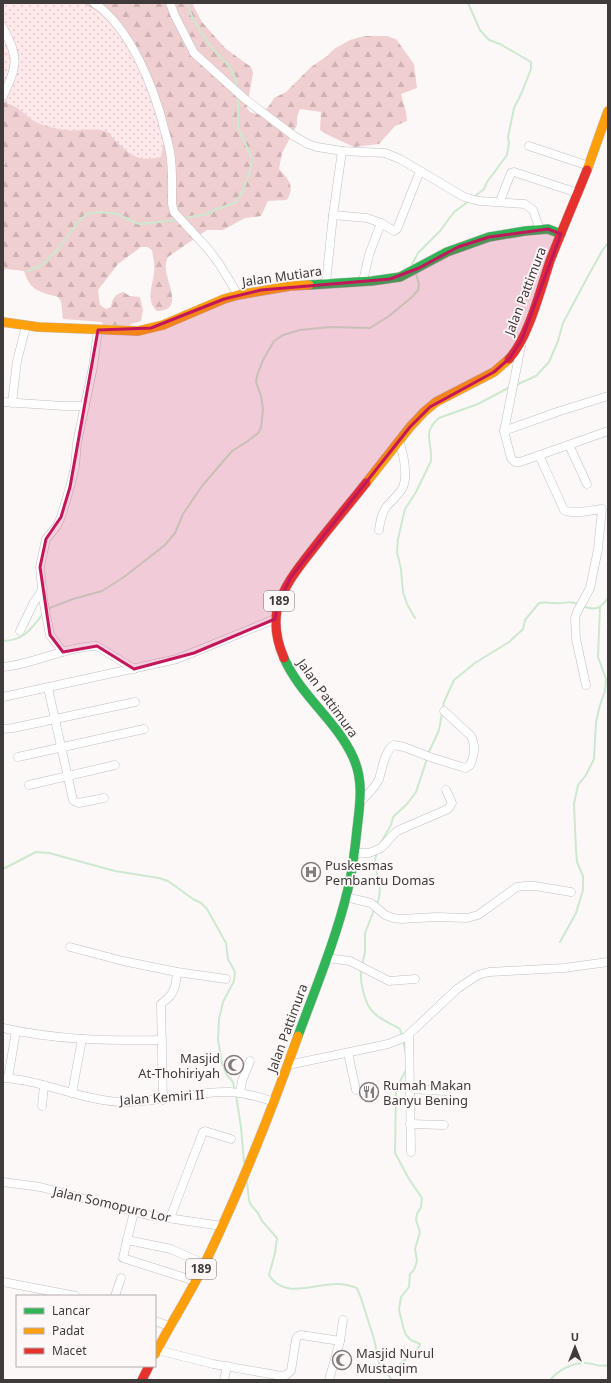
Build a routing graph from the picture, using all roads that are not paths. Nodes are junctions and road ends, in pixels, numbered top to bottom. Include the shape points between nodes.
1 (94, 3) edge
2 (170, 3) edge
3 (3, 28) edge
4 (3, 96) edge
5 (608, 112) edge
6 (529, 146) dead end
7 (342, 151) junction
8 (589, 166) junction
9 (420, 171) junction
10 (578, 193) junction
11 (500, 202) junction
12 (333, 215) junction
13 (381, 223) junction
14 (540, 230) junction
15 (561, 234) junction
16 (363, 281) junction
17 (326, 283) junction
18 (238, 295) junction
19 (3, 322) edge
20 (26, 326) junction
21 (98, 330) junction
22 (522, 339) junction
23 (608, 396) edge
24 (3, 402) edge
25 (12, 403) junction
26 (85, 406) junction
27 (504, 431) junction
28 (608, 431) edge
29 (399, 440) junction
30 (569, 445) junction
31 (539, 455) junction
32 (587, 484) dead end
33 (605, 508) edge
34 (379, 530) dead end
35 (43, 589) junction
36 (275, 619) junction
37 (20, 631) dead end
38 (63, 652) junction
39 (3, 668) edge
40 (134, 669) junction
41 (586, 685) dead end
42 (48, 688) junction
43 (3, 697) edge
44 (135, 702) dead end
45 (444, 711) dead end
46 (55, 720) junction
47 (3, 729) edge
48 (144, 729) dead end
49 (61, 748) junction
50 (18, 757) dead end
51 (115, 765) dead end
52 (68, 776) junction
53 (29, 785) dead end
54 (446, 790) dead end
55 (104, 798) dead end
56 (361, 801) junction
57 (354, 853) junction
58 (571, 892) dead end
59 (346, 897) junction
60 (70, 947) dead end
61 (327, 958) junction
62 (608, 962) edge
63 (177, 972) junction
64 (226, 979) dead end
65 (415, 979) dead end
66 (3, 1028) edge
67 (16, 1031) junction
68 (405, 1037) junction
69 (82, 1039) junction
70 (162, 1040) junction
71 (348, 1053) junction
72 (250, 1061) dead end
73 (288, 1064) junction
74 (6, 1078) edge
75 (44, 1086) junction
76 (410, 1089) junction
77 (356, 1090) dead end
78 (446, 1091) dead end
79 (72, 1093) junction
80 (239, 1093) junction
81 (162, 1100) junction
82 (274, 1102) junction
83 (42, 1106) dead end
84 (410, 1124) junction
85 (444, 1125) dead end
86 (231, 1139) dead end
87 (411, 1152) dead end
88 (3, 1182) edge
89 (134, 1212) junction
90 (170, 1218) junction
91 (222, 1226) junction
92 (127, 1240) junction
93 (204, 1264) junction
94 (121, 1278) dead end
95 (195, 1281) junction
96 (3, 1282) edge
97 (68, 1295) edge
98 (116, 1295) edge
99 (343, 1320) dead end
100 (156, 1321) edge
101 (169, 1326) junction
102 (340, 1341) junction
103 (156, 1352) edge
104 (227, 1366) junction
105 (148, 1367) edge
106 (142, 1380) edge
107 (224, 1380) edge
108 (329, 1380) edge

1 - 18 street via 102,8 118,27 150,81 170,152 174,212 208,248
2 - 7 street via 194,52 245,99 308,144
3 - 4 street via 13,46 16,61
5 - 8 main road, Jalan Pattimura / 189
6 - 8 street
7 - 9 street via 386,153
7 - 12 street
8 - 10 main road, Jalan Pattimura / 189
9 - 11 street via 469,198
9 - 13 street via 397,229 394,231
10 - 11 street via 514,172 511,173
10 - 15 main road, Jalan Pattimura / 189
11 - 14 street via 530,206
12 - 13 street via 367,218
12 - 17 street
13 - 16 street
14 - 15 main road, Jalan Mutiara via 552,230
14 - 16 main road, Jalan Mutiara via 476,241 447,252 400,277
15 - 22 main road, Jalan Pattimura / 189
16 - 17 main road, Jalan Mutiara
17 - 18 main road, Jalan Mutiara
18 - 21 main road, Jalan Mutiara via 163,325 138,331
19 - 20 main road, Jalan Mutiara
20 - 21 main road, Jalan Mutiara
20 - 25 street via 17,361
21 - 26 street
22 - 27 street
22 - 29 main road, Jalan Pattimura / 189 via 510,358 494,372 430,407
23 - 27 street
24 - 25 street
25 - 26 street
26 - 35 street via 75,467 61,518 46,539 42,554 40,567
27 - 31 street via 511,458 515,462
28 - 30 street
29 - 34 street via 403,453 404,486 386,507
29 - 36 main road, Jalan Pattimura / 189 via 291,577 279,602
30 - 31 street
30 - 32 street
31 - 33 street via 564,510 572,512
33 - 41 street via 590,588 581,603 574,627
35 - 37 street
35 - 38 street via 50,635
36 - 40 street via 194,653
36 - 56 main road, Jalan Pattimura / 189 via 276,637 290,672 333,725 354,758 360,777
38 - 39 street
38 - 40 street via 97,646
40 - 42 street
42 - 43 street
42 - 46 street
44 - 46 street
45 - 56 street via 471,736 474,751 470,765 466,768 398,745 391,746 378,779
46 - 47 street
46 - 49 street
48 - 49 street
49 - 50 street
49 - 52 street
51 - 52 street
52 - 53 street
52 - 55 street via 73,800 76,802
54 - 57 street via 452,803 448,809 396,831 377,850
56 - 57 main road, Jalan Pattimura / 189
57 - 59 main road, Jalan Pattimura / 189
58 - 59 street via 535,886 517,887 478,915 467,918 401,919 385,915 371,903
59 - 61 main road, Jalan Pattimura / 189
60 - 63 street
61 - 65 street via 350,961 389,981
61 - 73 main road, Jalan Pattimura / 189
62 - 68 street via 478,975 446,999
63 - 64 street
63 - 70 street via 173,992 161,1004
66 - 67 street
67 - 69 street
67 - 74 street
68 - 71 street via 388,1044
68 - 76 street
69 - 70 street
69 - 79 street
70 - 81 street
71 - 73 street
71 - 77 street
72 - 80 street
73 - 82 main road, Jalan Pattimura / 189
74 - 75 street, Jalan Kemiri II
75 - 79 street, Jalan Kemiri II
75 - 83 street
76 - 78 street
76 - 84 street
79 - 81 street, Jalan Kemiri II via 119,1102
80 - 81 street, Jalan Kemiri II via 188,1095
80 - 82 street, Jalan Kemiri II
82 - 91 main road, Jalan Pattimura / 189
84 - 85 street
84 - 87 street
86 - 90 street via 204,1132
88 - 89 street, Jalan Somopuro Lor via 40,1188
89 - 90 street, Jalan Somopuro Lor
89 - 92 street
90 - 91 street, Jalan Somopuro Lor
91 - 93 main road, Jalan Pattimura / 189
92 - 93 street via 171,1249
92 - 95 street via 123,1258
93 - 95 main road, Jalan Pattimura / 189
94 - 98 street
95 - 101 main road, Jalan Pattimura / 189
96 - 97 street
99 - 102 street
100 - 101 street
101 - 103 main road, Jalan Pattimura / 189
102 - 104 street via 298,1336 291,1371 282,1376
102 - 108 street
103 - 104 street
104 - 107 street
105 - 106 main road

